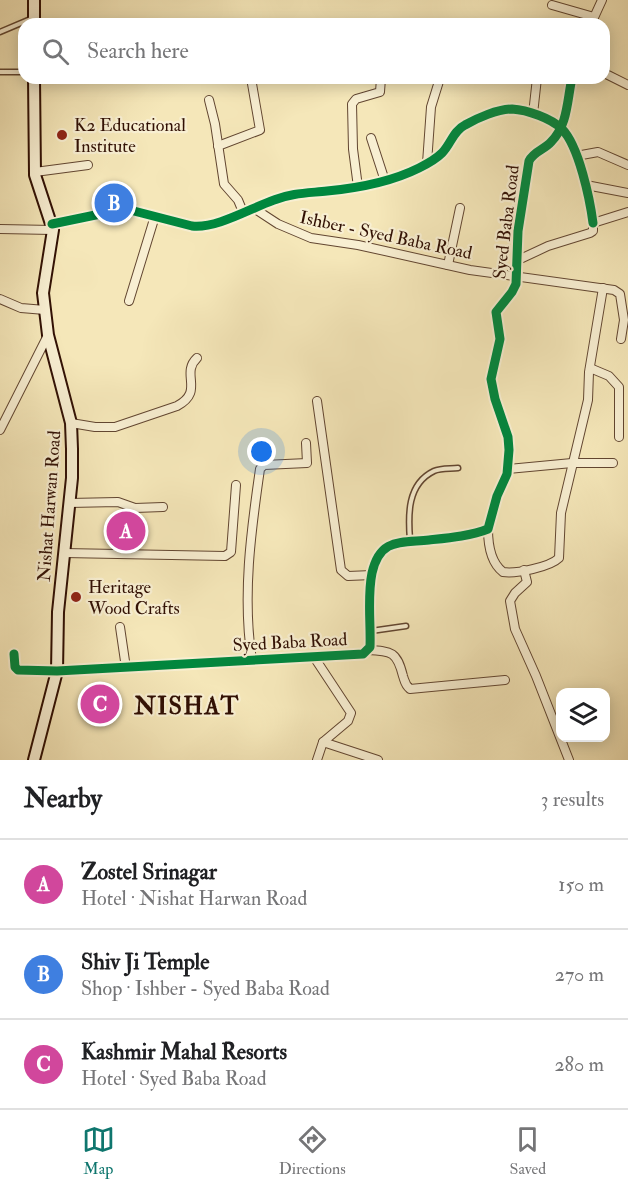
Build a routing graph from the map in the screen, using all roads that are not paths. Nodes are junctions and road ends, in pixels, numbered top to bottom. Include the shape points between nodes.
1 (34, 0) edge
2 (602, 0) edge
3 (552, 5) dead end
4 (34, 18) edge
5 (584, 18) edge
6 (593, 18) edge
7 (18, 26) edge
8 (0, 32) edge
9 (0, 72) edge
10 (18, 72) edge
11 (610, 76) edge
12 (34, 84) edge
13 (252, 84) edge
14 (381, 84) edge
15 (438, 84) edge
16 (536, 84) edge
17 (571, 84) edge
18 (628, 85) edge
19 (209, 100) dead end
20 (533, 114) junction
21 (562, 128) junction
22 (371, 138) dead end
23 (218, 146) junction
24 (576, 156) junction
25 (428, 163) junction
26 (88, 165) dead end
27 (628, 165) edge
28 (35, 172) junction
29 (385, 181) junction
30 (586, 185) junction
31 (358, 187) junction
32 (628, 193) edge
33 (460, 208) dead end
34 (255, 209) junction
35 (243, 212) junction
36 (628, 212) edge
37 (155, 216) junction
38 (593, 223) junction
39 (53, 227) junction
40 (0, 229) edge
41 (516, 261) junction
42 (448, 265) junction
43 (517, 276) junction
44 (603, 288) junction
45 (0, 299) edge
46 (129, 301) dead end
47 (45, 310) junction
48 (626, 320) edge
49 (48, 335) junction
50 (621, 339) dead end
51 (197, 358) dead end
52 (590, 368) junction
53 (624, 390) edge
54 (317, 401) dead end
55 (72, 423) junction
56 (0, 430) edge
57 (619, 437) dead end
58 (306, 443) dead end
59 (572, 463) junction
60 (613, 463) dead end
61 (458, 468) dead end
62 (508, 469) junction
63 (236, 485) dead end
64 (69, 503) junction
65 (163, 507) dead end
66 (488, 529) junction
67 (410, 541) junction
68 (64, 553) junction
69 (524, 570) junction
70 (372, 575) junction
71 (406, 626) dead end
72 (120, 627) dead end
73 (370, 631) junction
74 (368, 650) junction
75 (14, 654) dead end
76 (314, 657) junction
77 (252, 660) junction
78 (126, 668) junction
79 (57, 671) junction
80 (505, 680) dead end
81 (323, 742) junction
82 (34, 760) edge
83 (316, 760) edge
84 (378, 760) edge
85 (570, 760) edge

1 - 4 main road
2 - 6 street
3 - 5 street
7 - 8 lane
9 - 10 lane
11 - 18 street
12 - 28 main road, Nishat Harwan Road
13 - 23 street via 260,130
14 - 31 street via 380,93 356,99 352,104
15 - 25 street via 431,107
16 - 20 street
17 - 21 street
19 - 23 street
20 - 21 street, Ishber - Syed Baba Road
20 - 25 street, Ishber - Syed Baba Road via 506,110 465,125 441,154
21 - 24 street
21 - 41 street, Syed Baba Road via 529,161
22 - 29 street
23 - 35 street via 224,183
24 - 27 street via 598,152
24 - 30 street
25 - 29 street, Ishber - Syed Baba Road
26 - 28 street
28 - 39 main road, Nishat Harwan Road
29 - 31 street, Ishber - Syed Baba Road
30 - 32 street
30 - 38 street
31 - 34 street, Ishber - Syed Baba Road via 287,196
33 - 42 street
34 - 35 street, Ishber - Syed Baba Road
34 - 42 street, Ishber - Syed Baba Road via 311,238
35 - 37 street, Ishber - Syed Baba Road via 202,227
36 - 38 street
37 - 39 street, Ishber - Syed Baba Road via 123,210
37 - 46 street
38 - 41 street via 590,233
39 - 40 street, Ishber - Syed Baba Road
39 - 47 main road, Nishat Harwan Road via 43,293
41 - 43 street, Syed Baba Road
42 - 43 street, Ishber - Syed Baba Road
43 - 44 street, Ishber - Syed Baba Road
43 - 62 street, Syed Baba Road via 514,289 496,312 500,339 491,379 509,443
44 - 48 street via 618,291
44 - 52 street
45 - 47 street via 21,308
47 - 49 main road, Nishat Harwan Road
48 - 50 street
49 - 55 main road, Nishat Harwan Road
49 - 56 street
51 - 55 street via 191,365 190,395 177,406 116,427
52 - 53 street via 609,376
52 - 59 street via 588,400
53 - 57 street
54 - 70 street via 341,570 348,576
55 - 64 main road, Nishat Harwan Road
58 - 77 street via 307,463 264,465 260,469 249,578
59 - 60 street
59 - 62 street
59 - 69 street via 561,513 559,558
61 - 67 lane via 434,471 415,490 408,513
62 - 66 street, Syed Baba Road
63 - 68 street via 231,552 225,556
64 - 65 street via 118,502 135,508
64 - 68 main road, Nishat Harwan Road
66 - 67 street, Syed Baba Road
66 - 69 street via 490,550 499,569 506,573
67 - 70 street, Syed Baba Road via 382,550
68 - 79 main road, Nishat Harwan Road
69 - 85 street via 527,582 510,602 515,629
70 - 73 street, Syed Baba Road
71 - 73 lane
72 - 78 street
73 - 74 street, Syed Baba Road
74 - 76 street, Syed Baba Road via 360,655
74 - 80 street via 394,655 410,689
75 - 79 street, Syed Baba Road via 18,670
76 - 77 street, Syed Baba Road
76 - 81 street via 351,713 348,721
77 - 78 street, Syed Baba Road
78 - 79 street, Syed Baba Road
79 - 82 main road, Nishat Harwan Road
81 - 83 street
81 - 84 street

